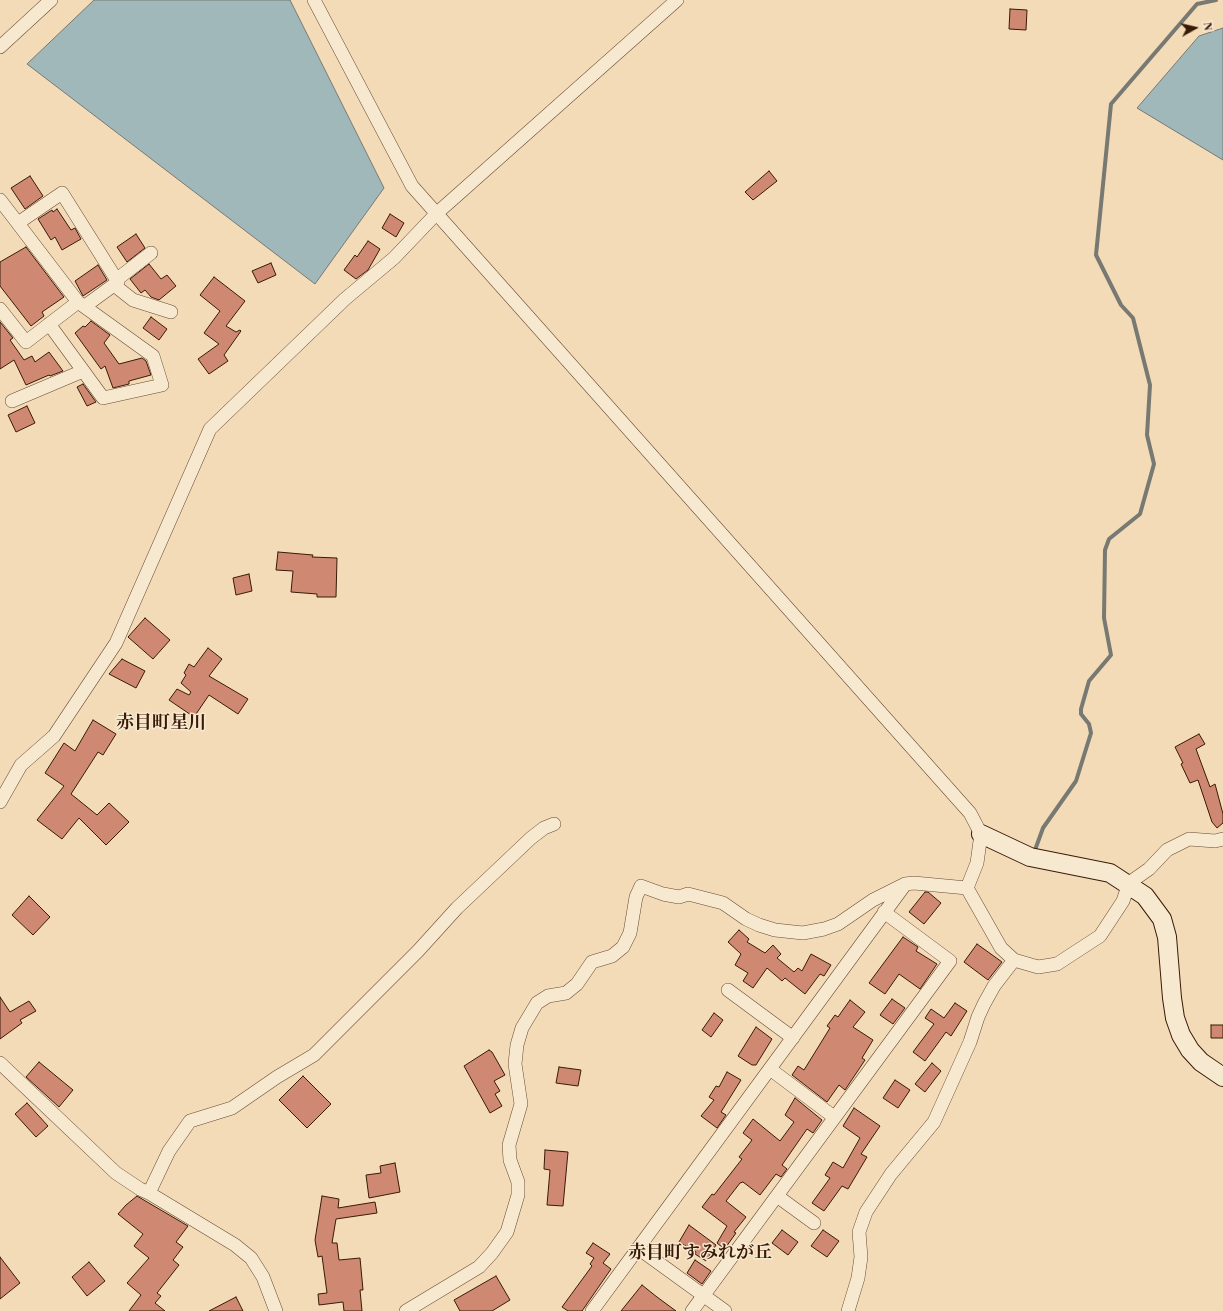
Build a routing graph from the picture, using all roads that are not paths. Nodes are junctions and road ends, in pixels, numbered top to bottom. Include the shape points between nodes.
1 (51, 0) edge
2 (314, 0) edge
3 (678, 0) edge
4 (0, 46) edge
5 (0, 200) edge
6 (436, 214) junction
7 (18, 223) junction
8 (151, 253) dead end
9 (115, 282) junction
10 (82, 304) junction
11 (0, 309) edge
12 (171, 312) dead end
13 (49, 324) junction
14 (83, 371) junction
15 (12, 401) dead end
16 (0, 802) edge
17 (554, 824) dead end
18 (981, 834) junction
19 (1223, 839) edge
20 (1129, 883) junction
21 (905, 884) junction
22 (967, 888) junction
23 (884, 912) junction
24 (1014, 960) junction
25 (728, 990) dead end
26 (793, 1038) junction
27 (0, 1063) edge
28 (770, 1069) junction
29 (1223, 1077) edge
30 (834, 1117) junction
31 (149, 1193) junction
32 (777, 1196) junction
33 (814, 1223) dead end
34 (638, 1248) junction
35 (703, 1295) junction
36 (276, 1311) edge
37 (406, 1311) edge
38 (592, 1311) edge
39 (692, 1311) edge
40 (725, 1311) edge
41 (848, 1311) edge

1 - 4 street
2 - 6 street via 412,186
3 - 6 street
5 - 7 street
6 - 16 street via 394,258 345,299 210,429 116,642 54,736 20,765
6 - 18 street via 970,813
7 - 9 street via 62,193
7 - 10 street
8 - 9 street
9 - 10 street
9 - 12 street via 133,300
10 - 13 street
10 - 14 street via 153,356 162,385 103,398
11 - 13 street via 26,342
13 - 14 street
14 - 15 street
17 - 31 street via 531,838 457,908 418,951 314,1055 232,1108 190,1122 169,1151
18 - 20 street via 1030,857 1110,873
18 - 22 street via 977,863
19 - 20 street via 1189,839 1167,850 1149,869
20 - 24 street via 1123,901 1100,936 1070,957 1057,964 1038,967
20 - 29 street via 1145,896 1162,919 1168,937 1172,998 1181,1036 1201,1062
21 - 22 street
21 - 23 street
21 - 37 street via 873,900 838,924 803,933 775,930 759,925 723,903 688,894 679,897 663,894 641,886 636,897 630,933 623,948 612,956 592,962 566,993 548,996 537,1003 522,1028 515,1064 521,1104 509,1145 510,1160 518,1182 518,1195 507,1232 492,1254 479,1267
22 - 24 street via 1001,948
23 - 26 street
23 - 30 street via 950,961
24 - 41 street via 984,1004 934,1122 891,1174 866,1212 859,1232 861,1257 858,1278
25 - 26 street
26 - 28 street
27 - 31 street via 104,1163
28 - 30 street
28 - 34 street
30 - 32 street
31 - 36 street via 251,1258 264,1277
32 - 33 street
32 - 35 street
34 - 35 street
34 - 38 street
35 - 39 street
35 - 40 street

